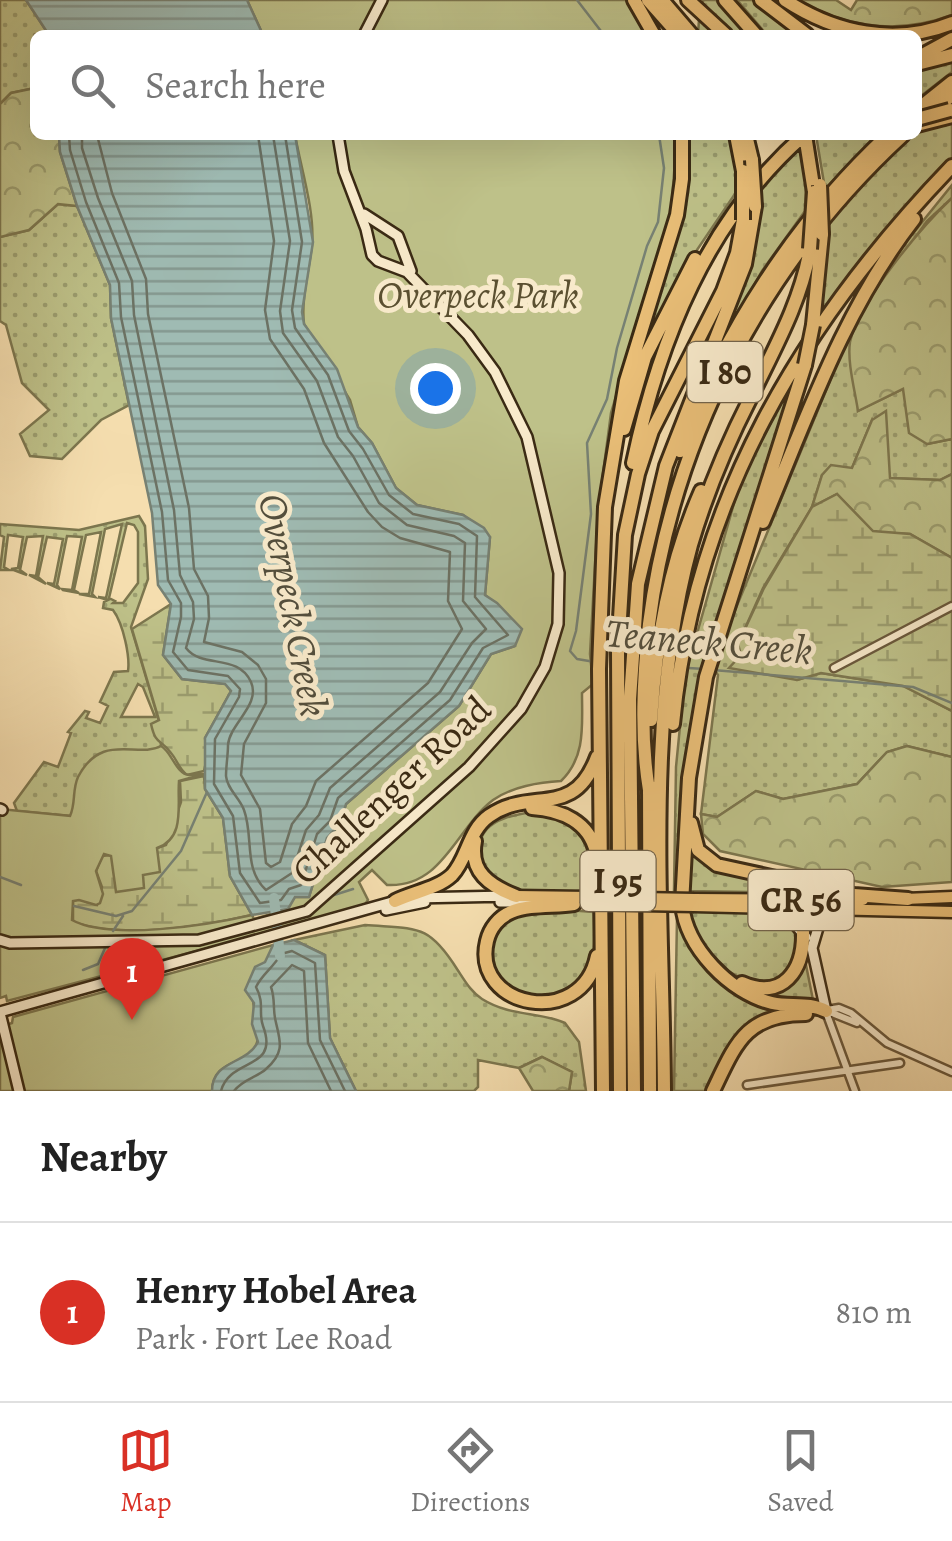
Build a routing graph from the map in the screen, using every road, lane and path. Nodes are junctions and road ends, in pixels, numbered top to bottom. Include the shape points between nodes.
1 (382, 0) edge
2 (634, 0) edge
3 (648, 0) edge
4 (662, 0) edge
5 (685, 0) edge
6 (725, 0) edge
7 (761, 0) edge
8 (785, 0) edge
9 (952, 23) edge
10 (367, 30) edge
11 (651, 30) edge
12 (675, 30) edge
13 (688, 30) edge
14 (713, 30) edge
15 (720, 30) edge
16 (752, 30) edge
17 (800, 30) edge
18 (855, 30) edge
19 (922, 31) edge
20 (952, 39) edge
21 (922, 58) edge
22 (952, 82) edge
23 (952, 94) edge
24 (922, 106) edge
25 (951, 114) edge
26 (922, 118) edge
27 (922, 121) edge
28 (339, 140) edge
29 (682, 140) edge
30 (738, 140) edge
31 (746, 140) edge
32 (806, 140) edge
33 (883, 140) edge
34 (899, 140) edge
35 (748, 165) junction
36 (952, 166) edge
37 (952, 174) edge
38 (817, 188) junction
39 (751, 200) junction
40 (358, 208) junction
41 (386, 230) junction
42 (369, 244) junction
43 (402, 248) junction
44 (386, 262) junction
45 (418, 282) junction
46 (625, 535) junction
47 (604, 554) junction
48 (640, 572) junction
49 (735, 584) junction
50 (952, 606) edge
51 (650, 665) junction
52 (834, 668) dead end
53 (600, 750) junction
54 (692, 762) junction
55 (601, 868) junction
56 (516, 896) junction
57 (952, 896) edge
58 (908, 899) junction
59 (395, 901) junction
60 (583, 902) junction
61 (694, 902) junction
62 (730, 906) junction
63 (859, 910) junction
64 (364, 912) junction
65 (949, 912) edge
66 (602, 929) junction
67 (803, 932) junction
68 (3, 943) edge
69 (812, 948) junction
70 (711, 962) junction
71 (826, 1011) junction
72 (0, 1012) edge
73 (900, 1063) dead end
74 (848, 1070) junction
75 (952, 1072) edge
76 (747, 1085) dead end
77 (18, 1091) edge
78 (603, 1091) edge
79 (620, 1091) edge
80 (634, 1091) edge
81 (650, 1091) edge
82 (664, 1091) edge
83 (713, 1091) edge
84 (854, 1091) edge

1 - 10 street
2 - 11 highway
3 - 12 highway
4 - 13 highway
5 - 14 highway
5 - 15 highway
6 - 16 highway
7 - 17 highway
8 - 18 highway
9 - 19 highway
20 - 21 highway
22 - 24 highway
23 - 26 highway
25 - 27 highway, bridge
28 - 40 street, Challenger Road
29 - 47 highway via 677,215 618,421
30 - 35 highway, I 95
31 - 35 highway, I 95
32 - 38 highway
32 - 39 highway, I 80
33 - 48 highway, I 80 via 798,235 739,323 692,418
34 - 51 highway, I 80 via 816,228 729,363 672,509 655,586
35 - 39 highway, I 95, bridge
35 - 46 highway, I 95, bridge via 744,220 729,278 652,430
36 - 51 highway, I 80 via 855,278 773,398 714,531 692,607
37 - 49 highway via 852,312
38 - 49 highway, bridge via 822,234 805,365
38 - 51 highway, I 95, bridge via 794,306 716,475
39 - 46 highway, I 80 via 708,254 664,350 635,452
39 - 47 highway via 718,222 645,358 623,436
39 - 48 highway, I 95 via 745,264 679,428
40 - 41 street, Challenger Road
40 - 42 street, Challenger Road
41 - 42 street
41 - 43 street, Challenger Road
42 - 44 street, Challenger Road via 374,258
43 - 44 street
43 - 45 street, Challenger Road
44 - 45 street, Challenger Road
45 - 68 street, Challenger Road via 482,352 521,422 556,553 558,624 545,667 521,709 442,794 297,916 189,941
46 - 51 highway, I 95
47 - 53 highway
48 - 51 highway, I 95
49 - 54 highway via 708,669
50 - 52 street
51 - 79 highway, I 95
51 - 80 highway, I 95
51 - 81 highway, I 95
51 - 82 highway, I 95 via 662,806
53 - 55 highway
53 - 59 highway via 575,792 493,813 476,828 450,876
54 - 58 highway via 692,835 712,862 849,894
54 - 70 highway via 683,912
55 - 56 highway via 592,837 576,821 545,809 509,812 480,830 474,856 487,881
55 - 66 highway
56 - 59 street, CR 56
56 - 60 main road, CR 56
57 - 58 main road, CR 56
58 - 61 main road, CR 56
59 - 64 street, CR 56
60 - 61 main road, CR 56, bridge
60 - 64 street, CR 56 via 436,902
60 - 66 highway via 506,914 486,942 492,975 506,992 538,1003 557,1001 592,971
61 - 62 main road, CR 56
62 - 63 main road, CR 56
62 - 67 street via 783,915
63 - 65 main road, CR 56
63 - 69 street via 823,918
64 - 72 street, CR 56
66 - 78 highway
67 - 69 street
67 - 70 highway via 798,966 772,987 749,986
69 - 71 street
70 - 71 highway via 760,999
71 - 74 street
71 - 75 street
71 - 83 highway via 777,1016 754,1026
72 - 77 street
73 - 74 street
74 - 76 street
74 - 84 street

